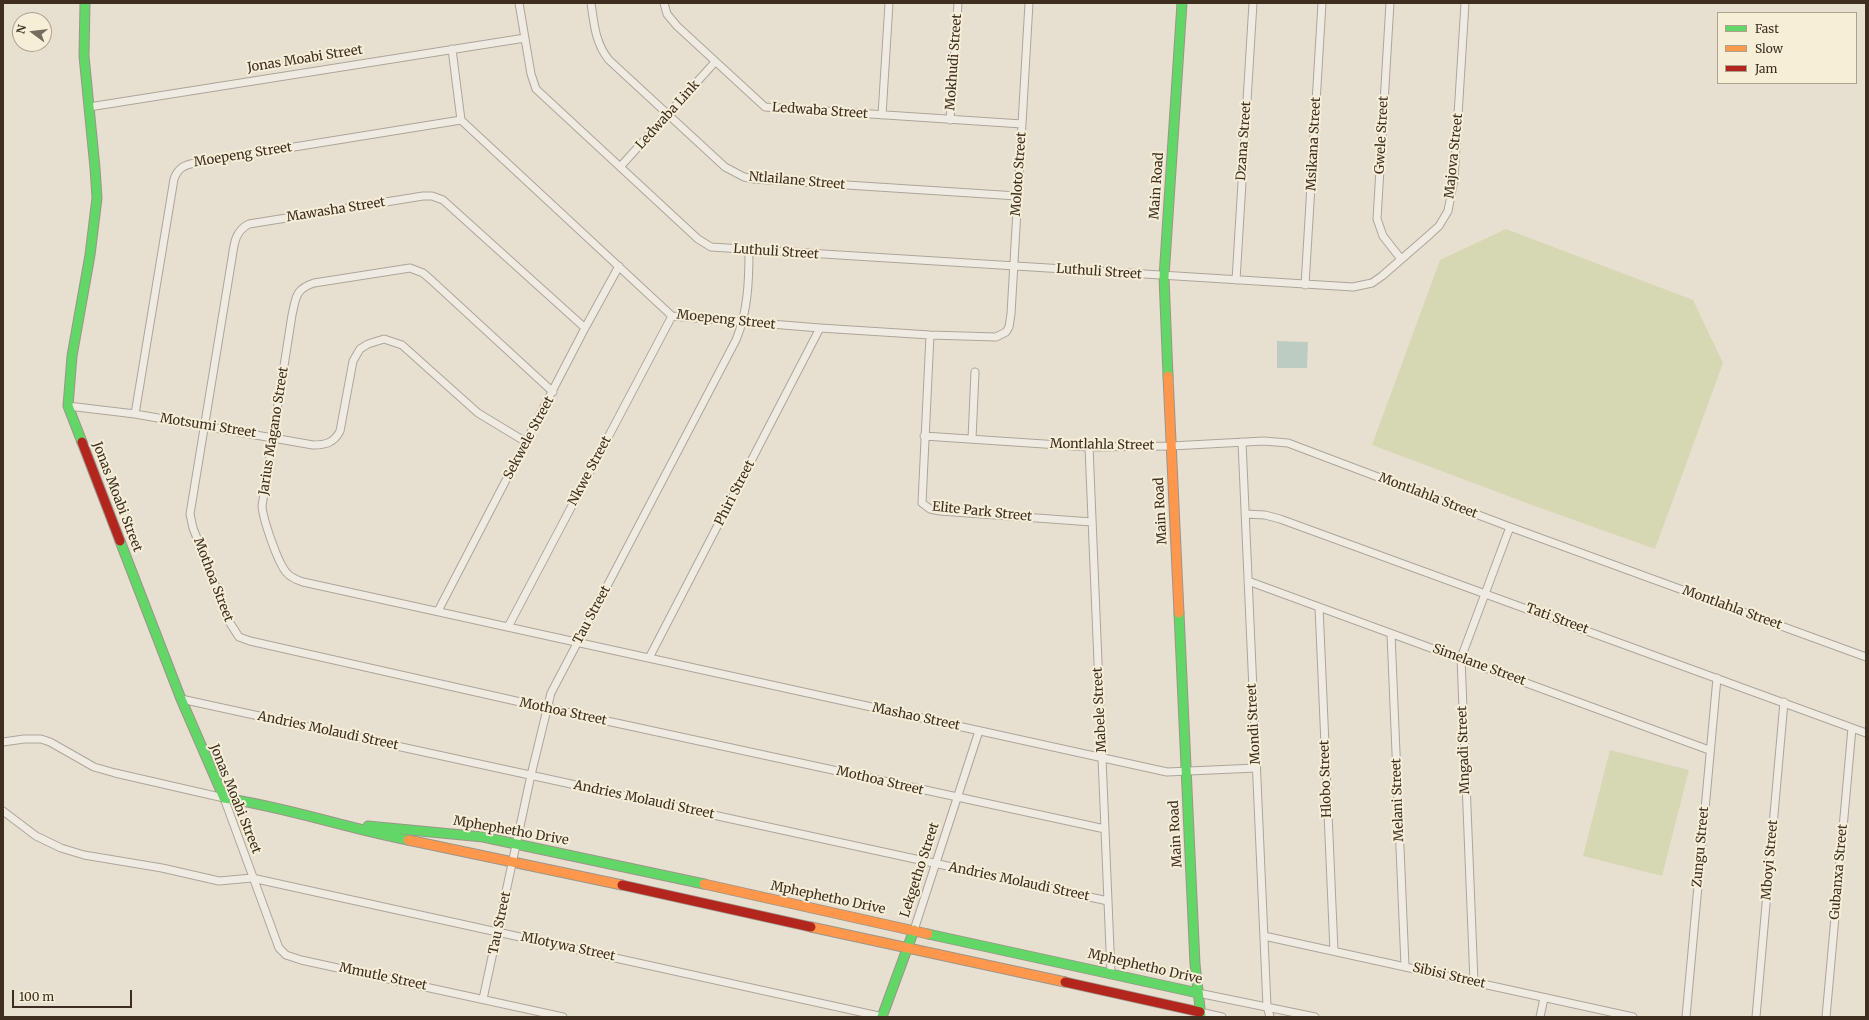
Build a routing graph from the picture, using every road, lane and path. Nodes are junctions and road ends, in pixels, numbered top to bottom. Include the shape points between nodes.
1 (85, 3) edge
2 (519, 3) edge
3 (591, 3) edge
4 (664, 3) edge
5 (889, 3) edge
6 (958, 3) edge
7 (1029, 3) edge
8 (1182, 3) edge
9 (1253, 3) edge
10 (1322, 3) edge
11 (1390, 3) edge
12 (1465, 3) edge
13 (525, 38) junction
14 (452, 49) junction
15 (715, 62) junction
16 (89, 107) junction
17 (668, 115) junction
18 (882, 115) junction
19 (460, 120) junction
20 (950, 120) junction
21 (1022, 124) junction
22 (620, 167) junction
23 (1017, 196) junction
24 (749, 250) junction
25 (1401, 259) junction
26 (619, 266) junction
27 (1014, 266) junction
28 (1164, 277) junction
29 (1236, 280) junction
30 (1305, 285) junction
31 (672, 316) junction
32 (743, 323) junction
33 (586, 328) junction
34 (820, 328) junction
35 (930, 335) junction
36 (996, 337) joint
37 (975, 372) dead end
38 (553, 392) junction
39 (68, 406) junction
40 (135, 414) junction
41 (204, 426) junction
42 (924, 436) junction
43 (273, 437) junction
44 (972, 438) junction
45 (526, 442) junction
46 (1242, 442) junction
47 (1171, 446) junction
48 (1089, 447) junction
49 (1245, 514) junction
50 (1092, 522) junction
51 (1510, 527) junction
52 (1248, 581) junction
53 (1485, 593) junction
54 (1319, 607) junction
55 (438, 611) junction
56 (508, 627) junction
57 (1391, 634) junction
58 (577, 644) junction
59 (1866, 657) edge
60 (649, 658) junction
61 (1461, 658) junction
62 (1717, 678) junction
63 (181, 699) junction
64 (1784, 702) junction
65 (546, 708) junction
66 (1852, 728) junction
67 (979, 731) junction
68 (1866, 733) edge
69 (3, 742) edge
70 (1709, 750) junction
71 (1102, 756) junction
72 (1256, 768) junction
73 (1186, 771) junction
74 (532, 775) junction
75 (224, 798) junction
76 (957, 798) junction
77 (3, 811) edge
78 (334, 822) junction
79 (1105, 829) junction
80 (517, 843) junction
81 (513, 861) junction
82 (934, 864) junction
83 (252, 878) junction
84 (1108, 901) junction
85 (914, 930) junction
86 (498, 932) junction
87 (1264, 936) junction
88 (908, 948) junction
89 (1334, 951) junction
90 (1405, 966) junction
91 (1111, 973) junction
92 (1474, 982) junction
93 (1198, 993) junction
94 (1544, 998) junction
95 (483, 999) junction
96 (1267, 1006) junction
97 (532, 1014) edge
98 (1201, 1014) edge
99 (563, 1017) edge
100 (882, 1017) edge
101 (1222, 1017) edge
102 (1270, 1017) edge
103 (1315, 1017) edge
104 (1540, 1017) edge
105 (1633, 1017) edge
106 (1686, 1017) edge
107 (1756, 1017) edge
108 (1826, 1017) edge

1 - 16 street, Jonas Moabi Street via 82,37
2 - 13 street, Luthuli Street
3 - 17 street, Ntlailane Street via 596,36 603,53
4 - 15 street, Ledwaba Street via 671,19
5 - 18 street
6 - 20 street, Mokhudi Street
7 - 21 street, Moloto Street
8 - 28 street, Main Road
9 - 29 street, Dzana Street
10 - 30 street, Msikana Street
11 - 25 street, Gwele Street via 1377,219 1383,236
12 - 25 street, Majova Street via 1452,198 1439,226
13 - 14 street, Jonas Moabi Street
13 - 22 street, Luthuli Street via 536,89
14 - 16 street, Jonas Moabi Street
14 - 19 street
15 - 17 street, Ledwaba Link
15 - 18 street, Ledwaba Street via 765,107
16 - 39 street, Jonas Moabi Street via 97,204 71,368
17 - 22 street, Ledwaba Link
17 - 23 street, Ntlailane Street via 724,167 744,177
18 - 20 street, Ledwaba Street
19 - 26 street, Moepeng Street
19 - 40 street, Moepeng Street via 195,163 180,168 174,179
20 - 21 street, Ledwaba Street
21 - 23 street, Moloto Street
22 - 24 street, Luthuli Street via 705,244
23 - 27 street, Moloto Street
24 - 27 street, Luthuli Street
24 - 32 street, Tau Street via 749,280
25 - 30 street, Majova Street via 1382,276 1361,287
26 - 31 street, Moepeng Street
26 - 33 street, Sekwele Street
27 - 28 street, Luthuli Street
27 - 36 street, Moloto Street via 1009,327 1002,335
28 - 29 street, Majova Street
28 - 47 street, Main Road
29 - 30 street, Majova Street
31 - 32 street, Moepeng Street
31 - 56 street, Nkwe Street
32 - 34 street, Moepeng Street
32 - 58 street, Tau Street
33 - 38 street, Sekwele Street
33 - 41 street, Mawasha Street via 444,200 438,198 422,196 249,224 242,228 235,241
34 - 35 street, Moepeng Street
34 - 60 street, Phiri Street
35 - 36 street, Moepeng Street
35 - 42 street, Elite Park Street
37 - 44 street
38 - 43 street, Jarius Magano Street via 422,273 410,268 394,270 314,283 298,293 292,315
38 - 45 street, Sekwele Street
39 - 40 street, Motsumi Street
39 - 63 street, Jonas Moabi Street
40 - 41 street, Motsumi Street
41 - 43 street, Motsumi Street
41 - 65 street, Mothoa Street via 190,520 230,623 239,637
42 - 44 street, Montlahla Street
42 - 50 street, Elite Park Street via 920,498 930,509
43 - 45 street, Motsumi Street via 323,445 337,438 342,423 350,372 356,355 368,344 384,339 402,345 478,413
43 - 55 street, Jarius Magano Street via 263,513 288,575 303,582
44 - 48 street, Montlahla Street
45 - 55 street, Sekwele Street
46 - 47 street, Montlahla Street
46 - 49 street, Mondi Street
46 - 51 street, Montlahla Street via 1279,441 1297,446
47 - 48 street, Montlahla Street
47 - 73 street, Main Road
48 - 50 street, Mabele Street
49 - 52 street, Mondi Street
49 - 53 street, Tati Street via 1280,519
50 - 71 street, Mabele Street
51 - 53 street, Mngadi Street
51 - 59 street, Montlahla Street
52 - 54 street, Simelane Street
52 - 72 street, Mondi Street
53 - 61 street, Mngadi Street
53 - 62 street, Tati Street
54 - 57 street, Simelane Street
54 - 89 street, Hlobo Street
55 - 56 street, Jarius Magano Street
56 - 58 street, Jarius Magano Street
57 - 61 street, Simelane Street
57 - 90 street, Melani Street
58 - 60 street, Mashao Street
58 - 65 street, Tau Street via 555,684
60 - 67 street, Mashao Street
61 - 70 street, Simelane Street
61 - 92 street, Mngadi Street
62 - 64 street, Tati Street
62 - 70 street, Zungu Street
63 - 74 street, Andries Molaudi Street
63 - 75 street, Jonas Moabi Street
64 - 66 street, Tati Street
64 - 107 street, Mboyi Street
65 - 74 street, Tau Street
65 - 76 street, Mothoa Street
66 - 68 street, Tati Street
66 - 108 street, Gubanxa Street
67 - 71 street, Mashao Street
67 - 76 street, Lekgetho Street
69 - 75 street via 24,739 50,742 94,767
70 - 106 street, Zungu Street
71 - 73 street, Mashao Street via 1167,772
71 - 79 street, Mabele Street
72 - 73 street, Mashao Street
72 - 87 street, Mondi Street
73 - 93 street, Main Road
74 - 80 street, Tau Street
74 - 82 street, Andries Molaudi Street
75 - 78 street, Mphephetho Drive
75 - 83 street, Jonas Moabi Street
76 - 79 street, Mothoa Street
76 - 82 street, Lekgetho Street
77 - 83 street, Mlotywa Street via 36,836 84,856 162,868 219,881
78 - 80 street, Mphephetho Drive via 458,834
78 - 81 street, Mphephetho Drive via 368,832
79 - 84 street, Mabele Street
80 - 81 street, Tau Street
80 - 85 street, Mphephetho Drive
81 - 86 street, Tau Street
81 - 88 street, Mphephetho Drive
82 - 84 street, Andries Molaudi Street
82 - 85 street, Lekgetho Street
83 - 86 street, Mlotywa Street
83 - 95 street, Mmutle Street via 279,948 286,955
84 - 91 street, Mabele Street
85 - 88 street, Lekgetho Street
85 - 91 street, Mphephetho Drive
86 - 95 street, Tau Street
86 - 100 street, Mlotywa Street
87 - 89 street, Sibisi Street
87 - 96 street, Mondi Street
88 - 98 street, Mphephetho Drive
88 - 100 street, Lekgetho Street
89 - 90 street, Sibisi Street
90 - 92 street, Sibisi Street
91 - 93 street, Mphephetho Drive
92 - 94 street, Sibisi Street
93 - 96 street, Mphephetho Drive
93 - 98 street, Main Road
94 - 104 street
94 - 105 street, Sibisi Street
95 - 97 street, Mmutle Street
96 - 102 street, Mondi Street
96 - 103 street, Mphephetho Drive
97 - 99 street, Mmutle Street
98 - 101 street, Mphephetho Drive

